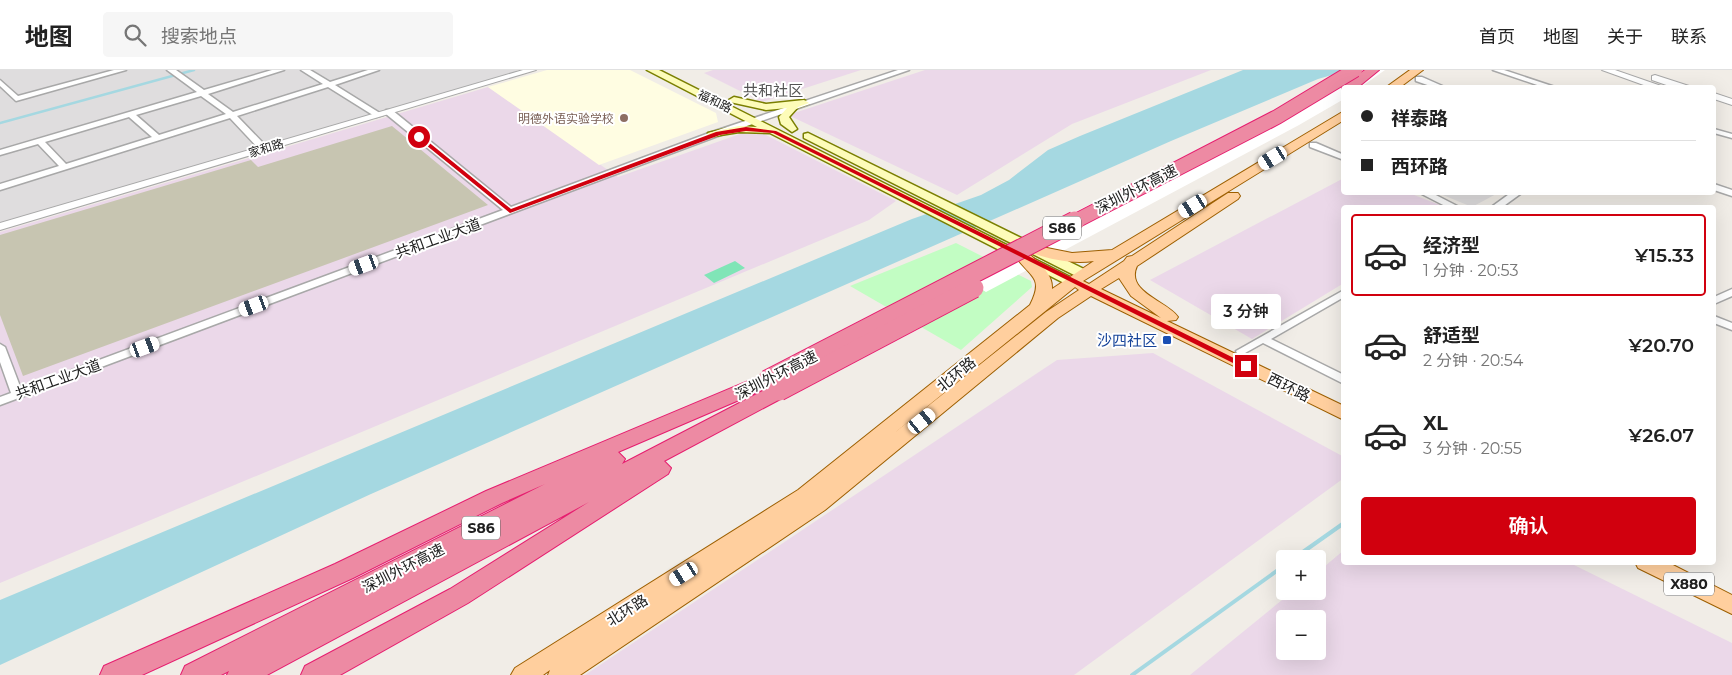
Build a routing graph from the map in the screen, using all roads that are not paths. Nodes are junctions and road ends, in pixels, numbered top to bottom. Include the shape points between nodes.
1 (78, 70) edge
2 (122, 70) edge
3 (171, 70) edge
4 (280, 70) edge
5 (305, 70) edge
6 (375, 70) edge
7 (532, 70) edge
8 (652, 70) edge
9 (671, 70) edge
10 (905, 70) edge
11 (1354, 70) edge
12 (1373, 70) edge
13 (1497, 70) edge
14 (1606, 70) edge
15 (1630, 70) edge
16 (1431, 71) edge
17 (514, 72) edge
18 (1419, 75) edge
19 (89, 79) junction
20 (0, 82) edge
21 (329, 84) junction
22 (1352, 85) edge
23 (1397, 85) edge
24 (1409, 85) edge
25 (1438, 85) edge
26 (1545, 85) edge
27 (1654, 85) edge
28 (1677, 85) edge
29 (1341, 92) edge
30 (202, 93) junction
31 (1716, 97) edge
32 (734, 100) junction
33 (1732, 102) edge
34 (804, 103) junction
35 (722, 105) junction
36 (1716, 105) edge
37 (793, 106) junction
38 (1732, 109) edge
39 (384, 113) junction
40 (130, 114) junction
41 (232, 115) junction
42 (766, 116) junction
43 (1341, 117) edge
44 (754, 121) junction
45 (1341, 128) edge
46 (792, 129) junction
47 (1716, 132) edge
48 (780, 134) junction
49 (712, 135) junction
50 (1732, 136) edge
51 (158, 138) junction
52 (39, 141) junction
53 (1313, 145) junction
54 (264, 149) junction
55 (0, 152) edge
56 (1341, 157) edge
57 (65, 167) junction
58 (0, 187) edge
59 (1716, 188) edge
60 (1732, 193) edge
61 (1429, 195) edge
62 (1514, 195) edge
63 (1450, 205) edge
64 (1499, 205) edge
65 (510, 211) junction
66 (0, 227) edge
67 (1030, 253) junction
68 (1130, 253) junction
69 (1086, 282) junction
70 (1732, 292) edge
71 (1341, 295) edge
72 (1716, 300) edge
73 (1045, 311) junction
74 (1146, 317) junction
75 (1170, 317) junction
76 (1716, 320) edge
77 (1732, 327) edge
78 (1263, 339) junction
79 (0, 347) edge
80 (1241, 351) junction
81 (1341, 378) edge
82 (773, 386) junction
83 (17, 394) junction
84 (0, 400) edge
85 (1341, 401) edge
86 (1341, 413) edge
87 (1652, 565) edge
88 (1677, 565) edge
89 (1732, 592) edge
90 (1732, 605) edge
91 (114, 675) edge
92 (195, 675) edge
93 (241, 675) edge
94 (315, 675) edge
95 (523, 675) edge
96 (560, 675) edge

1 - 19 street
2 - 19 street
3 - 30 street
4 - 30 street
5 - 21 street
6 - 21 street
7 - 17 street, 家和路
8 - 35 main road, 福和路
9 - 32 main road, 福和路
10 - 34 street, 共和工业大道
11 - 82 highway, 深圳外环高速 / S86, bridge via 1260,126
12 - 22 highway
13 - 26 street
14 - 27 street
15 - 28 street
16 - 18 main road
17 - 39 street, 家和路
18 - 23 main road
18 - 24 main road
18 - 25 street
19 - 20 street via 16,98
21 - 39 street
21 - 41 street
29 - 82 highway, 深圳外环高速 / S86, bridge via 1274,131
30 - 40 street
30 - 41 street
31 - 33 street
32 - 34 main road via 766,107
32 - 42 main road, 福和路
34 - 37 street, 共和工业大道
35 - 44 main road, 福和路
35 - 49 main road via 729,113 728,120
36 - 38 street
37 - 42 street, 共和工业大道
37 - 46 main road via 784,117
39 - 54 street, 家和路
39 - 65 street
40 - 51 street
40 - 52 street
41 - 51 street
41 - 54 street
42 - 44 street, 共和工业大道
42 - 46 main road, 福和路
43 - 68 main road, 北环路
44 - 48 main road, 福和路
44 - 49 street, 共和工业大道
45 - 53 main road, 北环路
46 - 67 main road, 福和路 via 1001,231
47 - 50 street
48 - 49 main road via 746,129
48 - 67 main road, 福和路 via 989,238
49 - 65 street, 共和工业大道
51 - 57 street
52 - 55 street
52 - 57 street
53 - 56 street
53 - 68 main road, 北环路
54 - 66 street, 家和路
57 - 58 street
59 - 60 street
61 - 63 street
62 - 64 street
65 - 83 street, 共和工业大道
67 - 68 main road via 1079,258
67 - 69 main road, 福和路
67 - 73 main road via 1046,282
68 - 69 main road, 北环路
68 - 69 main road, 北环路
68 - 75 main road via 1126,275 1128,283
69 - 73 main road, 北环路
69 - 74 main road, 西环路
69 - 75 main road, 西环路
70 - 72 street
71 - 78 street
73 - 74 main road via 1092,303
73 - 95 main road, 北环路 via 805,495
73 - 96 main road, 北环路 via 818,505
74 - 86 main road, 西环路
75 - 80 main road, 西环路
76 - 77 street
78 - 80 street
78 - 81 street
79 - 83 street
80 - 85 main road, 西环路
82 - 91 highway via 494,497 344,572
82 - 92 highway, 深圳外环高速 / S86
82 - 93 highway, 深圳外环高速 / S86
82 - 94 highway via 459,596
83 - 84 street, 共和工业大道
87 - 90 main road, X880
88 - 89 main road, X880

